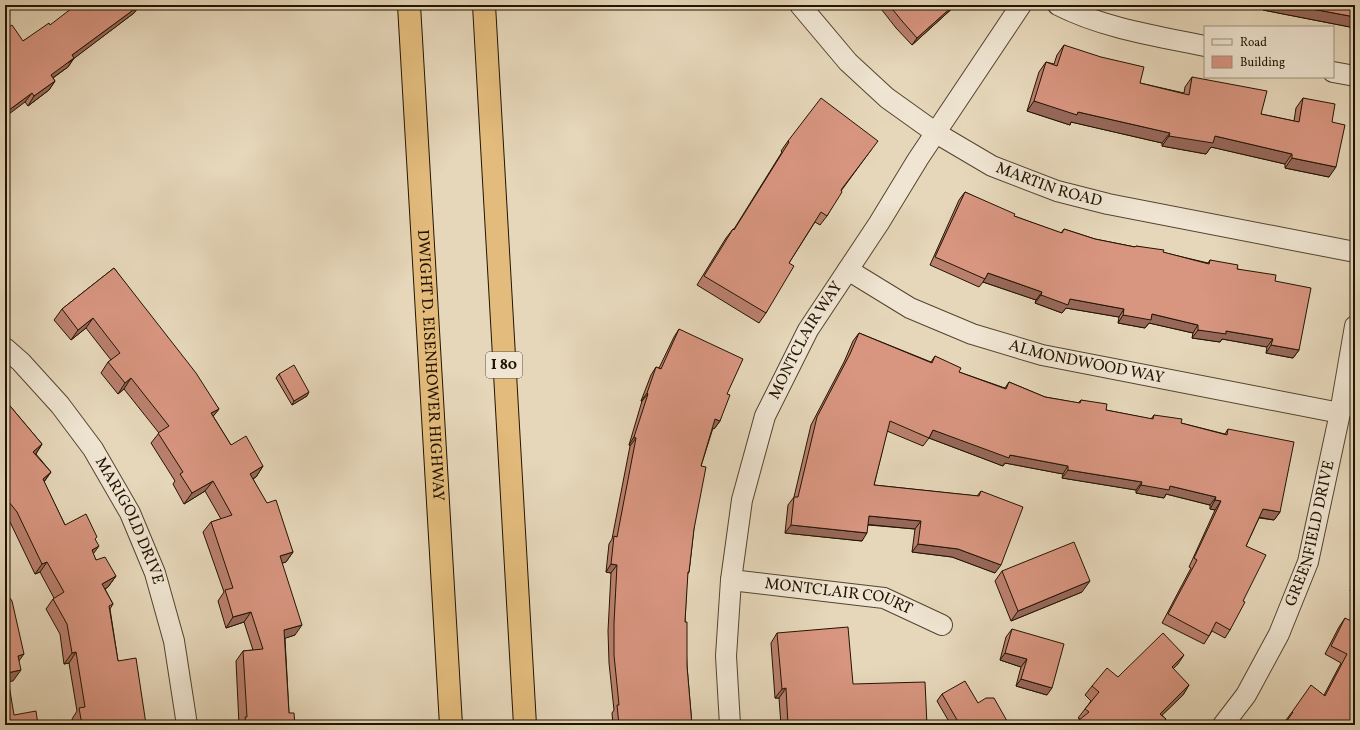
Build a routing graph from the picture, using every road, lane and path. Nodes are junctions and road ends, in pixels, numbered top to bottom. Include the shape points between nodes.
1 (409, 5) edge
2 (484, 5) edge
3 (800, 5) edge
4 (1022, 5) edge
5 (1058, 5) edge
6 (1204, 46) edge
7 (1334, 72) edge
8 (1355, 76) edge
9 (936, 133) junction
10 (1355, 252) edge
11 (848, 270) junction
12 (1355, 326) edge
13 (5, 348) edge
14 (1340, 413) junction
15 (731, 580) junction
16 (942, 625) dead end
17 (187, 725) edge
18 (451, 725) edge
19 (525, 725) edge
20 (730, 725) edge
21 (1223, 725) edge

1 - 18 highway, DWIGHT D. EISENHOWER HIGHWAY
2 - 19 highway, I 80
3 - 9 street, MARTIN ROAD via 848,62 887,98
4 - 9 street, MONTCLAIR WAY
5 - 6 street via 1074,13 1130,30
7 - 8 street
9 - 10 street, MARTIN ROAD via 992,166 1057,192
9 - 11 street, MONTCLAIR WAY
11 - 14 street, ALMONDWOOD WAY via 910,308 972,334 1042,355
11 - 15 street, MONTCLAIR WAY via 808,330 765,416 742,500
12 - 14 street, GREENFIELD DRIVE
13 - 17 street, MARIGOLD DRIVE via 60,405 93,449 130,513 155,573 174,641
14 - 21 street, GREENFIELD DRIVE via 1308,562 1279,634 1246,695
15 - 16 street, MONTCLAIR COURT via 884,598
15 - 20 street, MONTCLAIR WAY via 726,656

